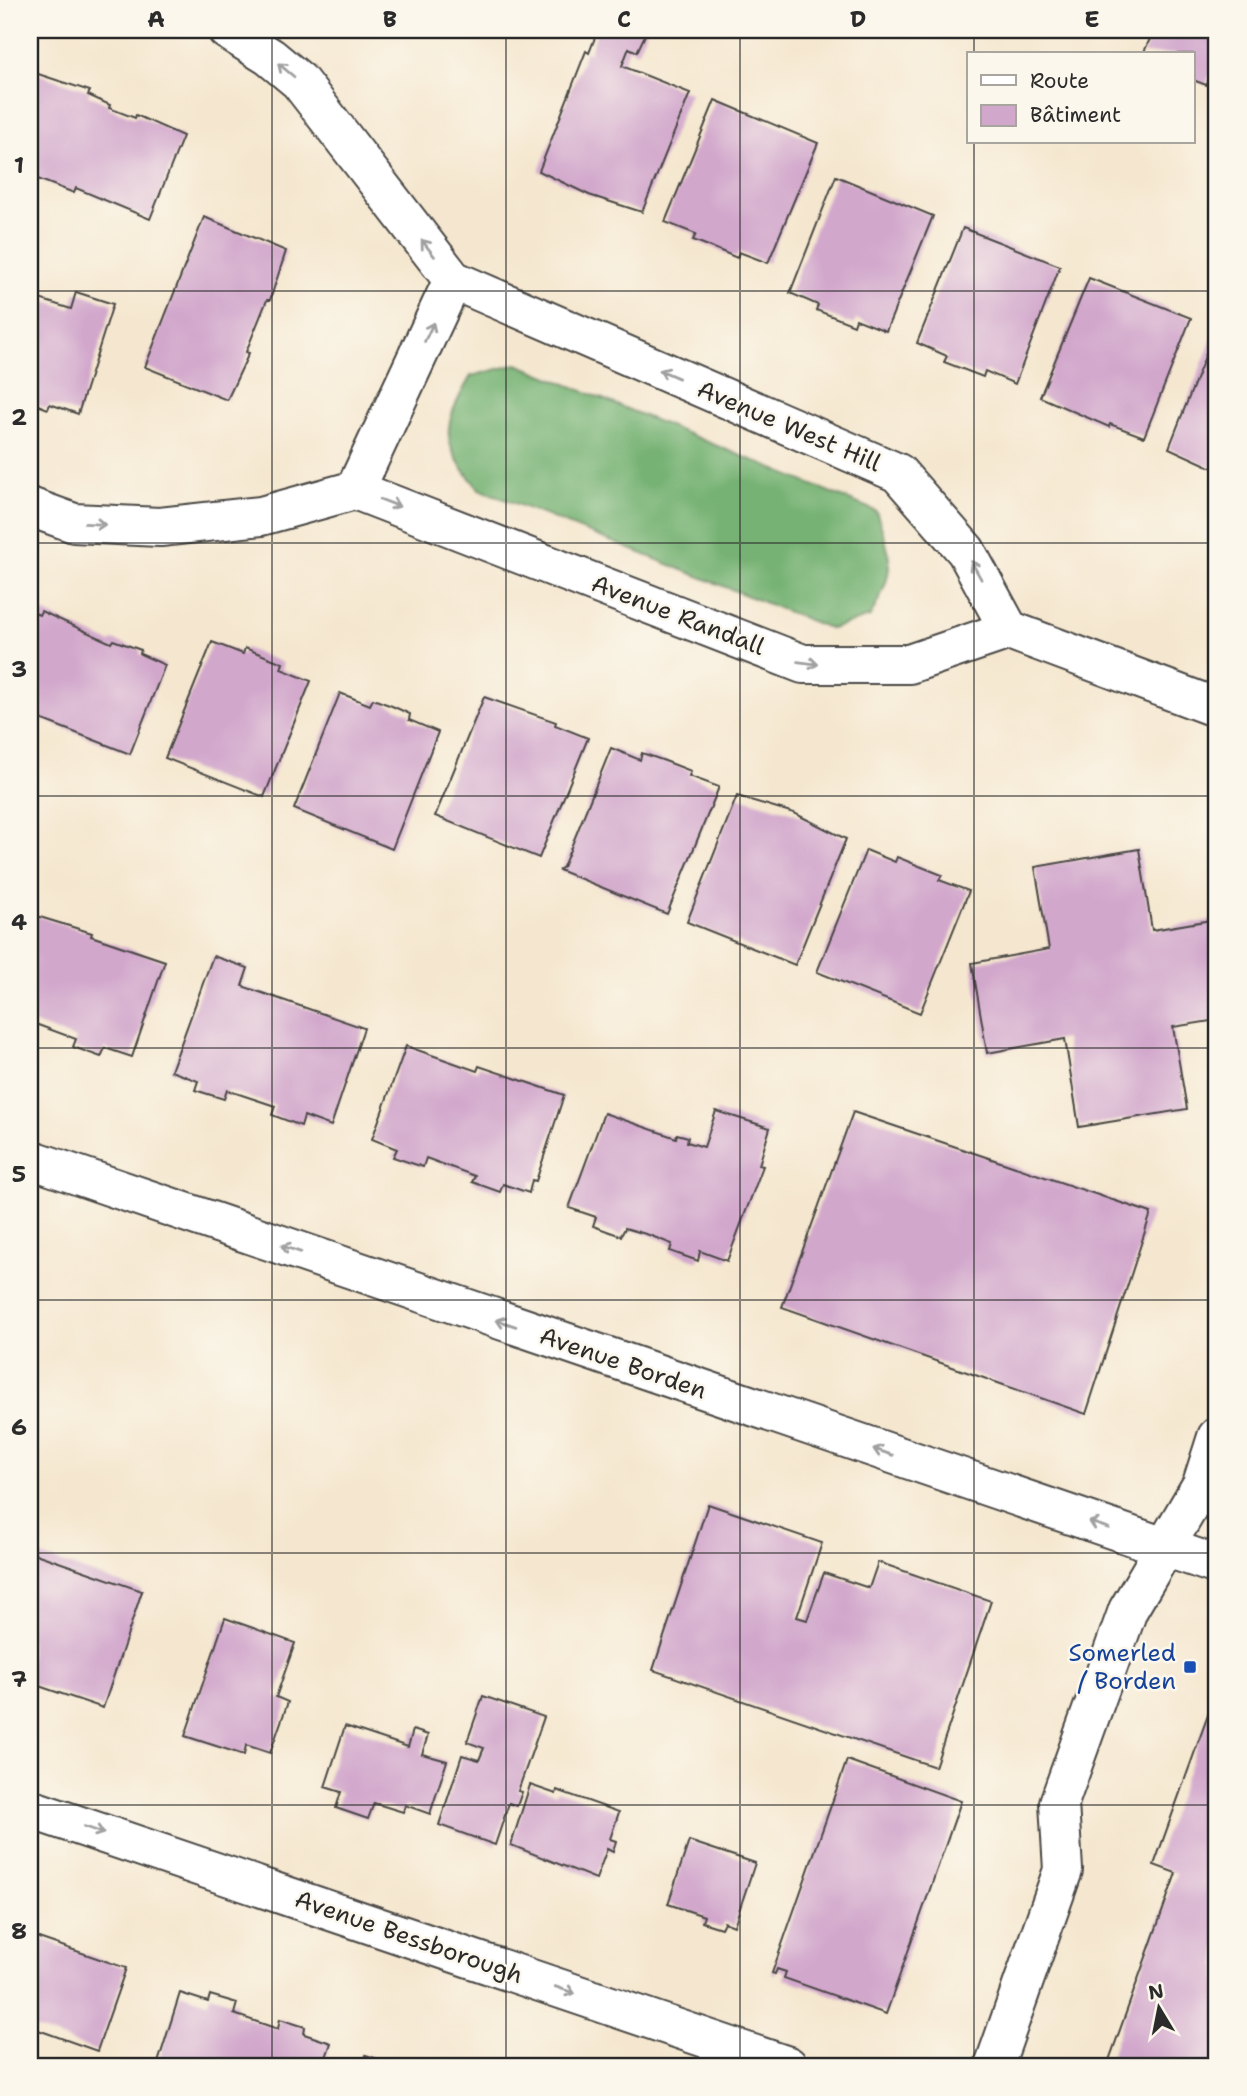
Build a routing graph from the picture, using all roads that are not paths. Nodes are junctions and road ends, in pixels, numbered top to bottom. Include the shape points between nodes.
1 (248, 35) edge
2 (453, 280) junction
3 (355, 490) junction
4 (30, 507) edge
5 (1009, 630) junction
6 (1217, 708) edge
7 (30, 1159) edge
8 (1217, 1437) edge
9 (1163, 1547) junction
10 (1217, 1565) edge
11 (30, 1808) edge
12 (788, 2066) edge
13 (994, 2066) edge

2 -> 1 street, Avenue West Hill via 299,81
3 -> 2 street
5 -> 2 street, Avenue West Hill via 966,551 898,473
4 -> 3 street via 75,523 160,527 261,516
3 -> 5 street, Avenue Randall via 803,664 909,664
5 - 6 street
9 -> 7 street, Avenue Borden
8 - 9 street via 1202,1484
9 - 10 street, Avenue Borden
9 - 13 street via 1128,1610 1059,1803 1063,1870
11 -> 12 street, Avenue Bessborough

